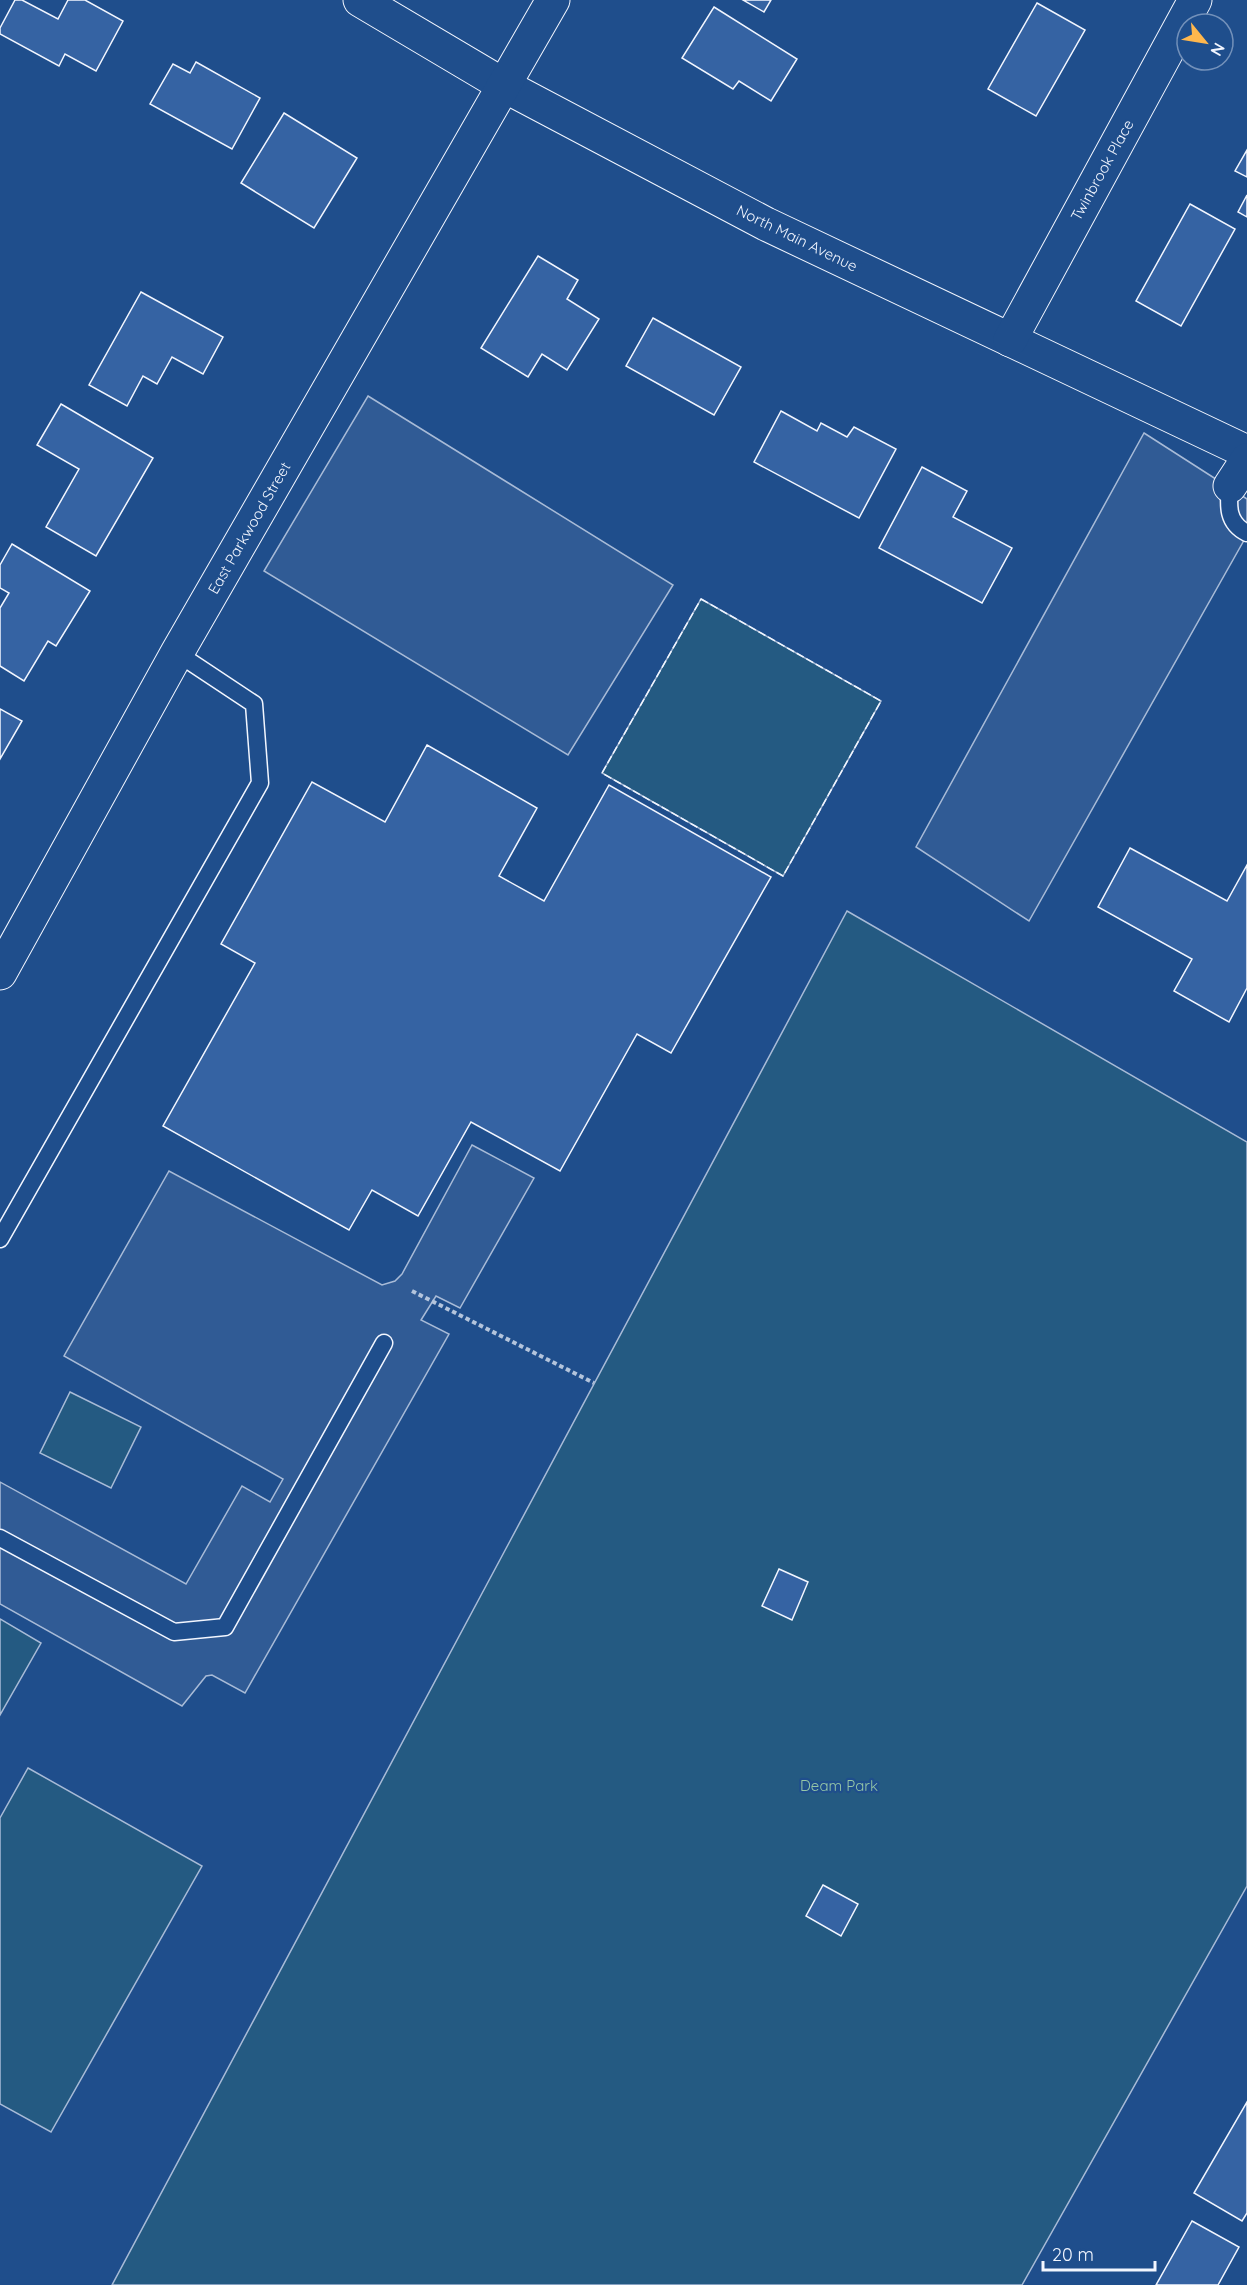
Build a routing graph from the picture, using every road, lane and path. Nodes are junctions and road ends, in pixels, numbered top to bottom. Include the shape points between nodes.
1 (360, 0) edge
2 (552, 0) edge
3 (1195, 0) edge
4 (505, 86) junction
5 (1010, 340) junction
6 (1247, 453) edge
7 (1238, 473) edge
8 (1247, 533) edge
9 (177, 653) junction
10 (0, 973) edge
11 (0, 1239) edge
12 (412, 1291) dead end
13 (384, 1343) dead end
14 (594, 1383) dead end
15 (0, 1538) edge

1 - 4 street, North Main Avenue
2 - 4 street, East Parkwood Street
3 - 5 street, Twinbrook Place
4 - 5 street, North Main Avenue via 766,224
4 - 9 street, East Parkwood Street
5 - 6 street, North Main Avenue
7 - 8 lane via 1228,509 1236,528
9 - 10 street, East Parkwood Street
9 - 11 lane via 254,704 260,783
12 - 14 path
13 - 15 lane via 225,1627 174,1632

